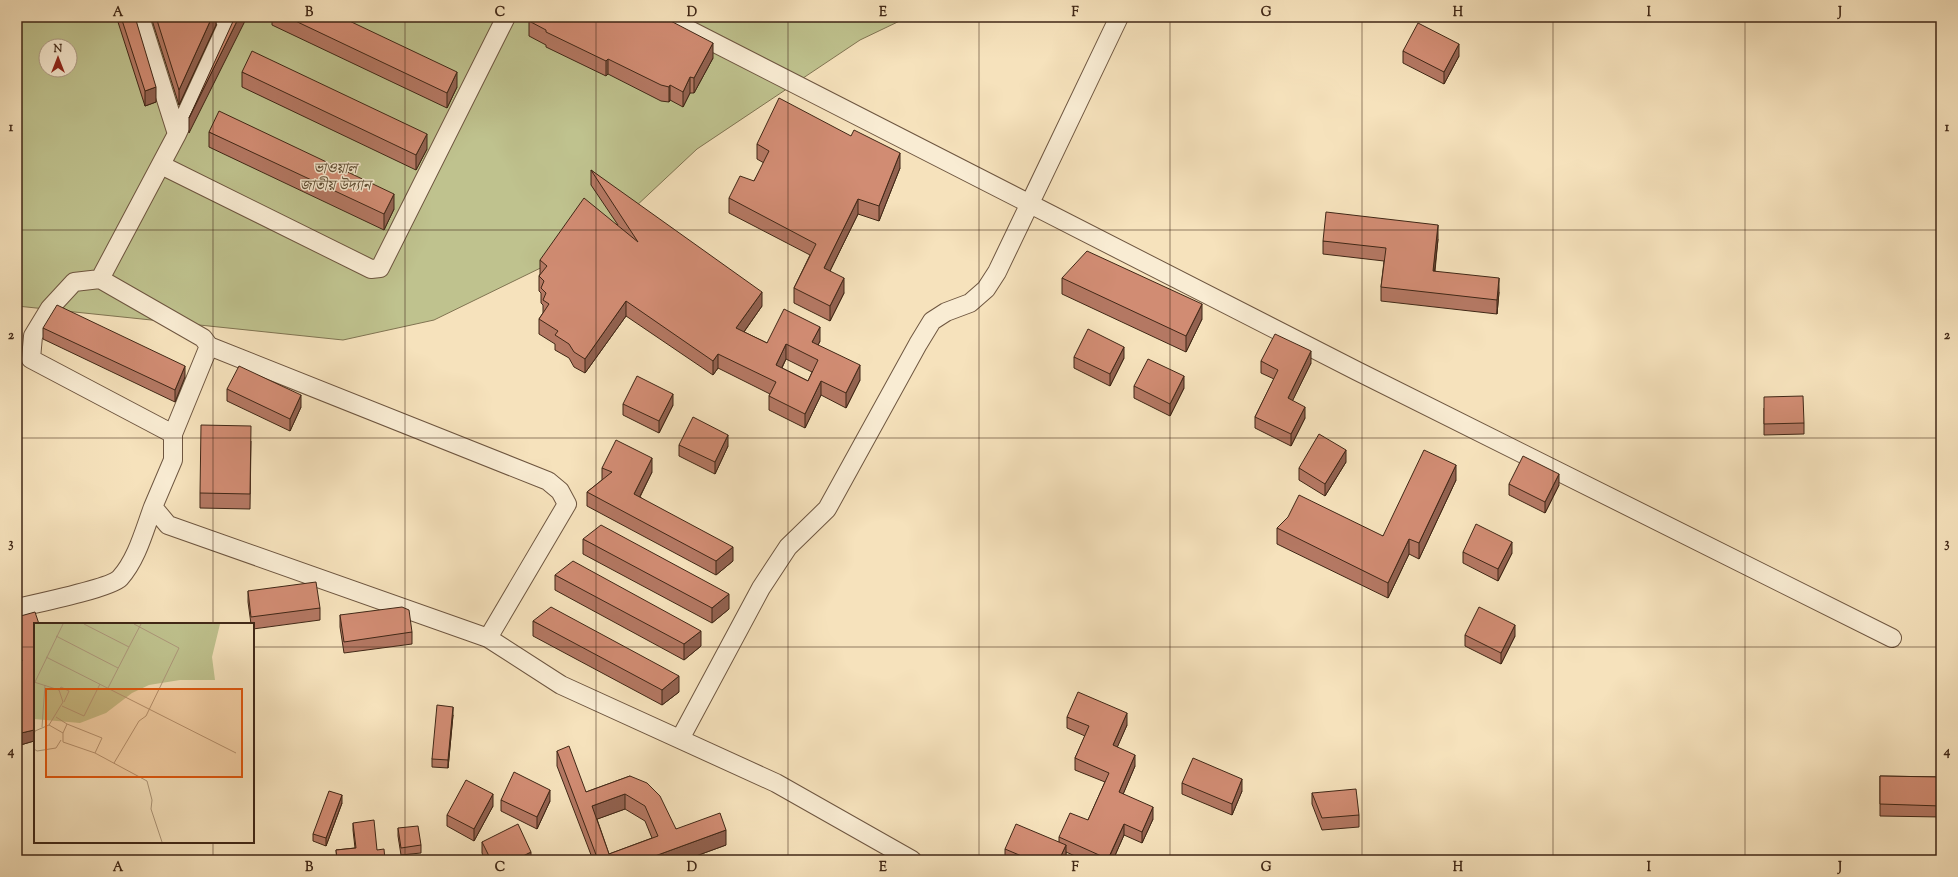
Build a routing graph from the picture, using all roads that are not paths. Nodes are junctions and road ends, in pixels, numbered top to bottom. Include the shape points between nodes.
1 (140, 17) edge
2 (222, 17) edge
3 (506, 17) edge
4 (664, 17) edge
5 (1119, 17) edge
6 (177, 134) junction
7 (161, 165) junction
8 (1028, 203) junction
9 (100, 279) junction
10 (209, 346) junction
11 (24, 361) edge
12 (173, 434) junction
13 (153, 506) junction
14 (17, 608) edge
15 (488, 638) junction
16 (1892, 638) dead end
17 (680, 739) junction
18 (912, 860) edge

1 - 6 street
2 - 6 street via 229,21
3 - 7 street via 380,268 371,269
4 - 8 street
5 - 8 street
6 - 7 street
7 - 9 street
8 - 16 street via 1357,371
8 - 17 street via 997,272 986,289 970,303 946,312 932,321 827,509 788,548 761,588
9 - 10 street via 203,338
9 - 11 street via 74,282 50,308 33,336
10 - 12 street
10 - 15 street via 548,481 560,491 567,504
11 - 12 street
12 - 13 street via 173,460
13 - 14 street via 136,554 119,580
13 - 15 street via 168,525
15 - 17 street via 561,685
17 - 18 street via 776,783

